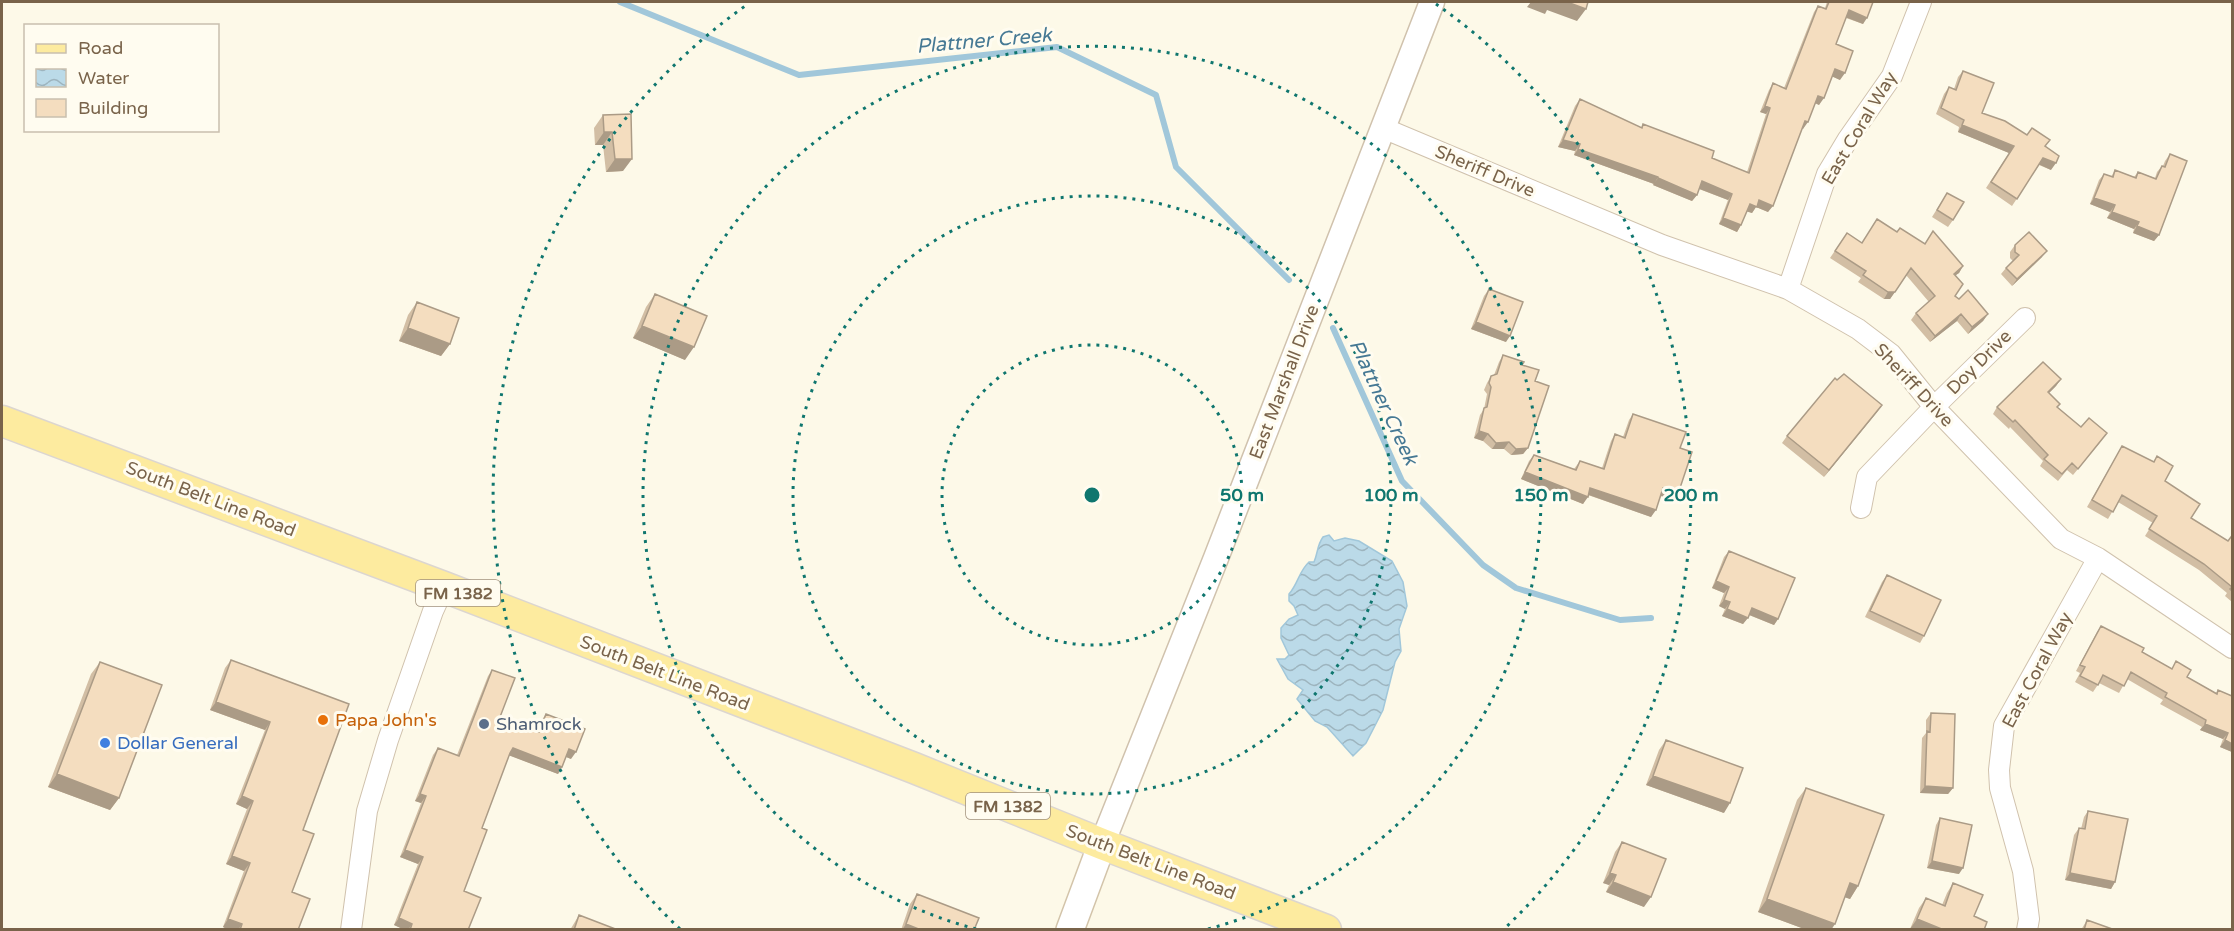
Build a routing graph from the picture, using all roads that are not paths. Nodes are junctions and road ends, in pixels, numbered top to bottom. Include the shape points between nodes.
1 (1432, 2) edge
2 (1921, 2) edge
3 (1383, 128) junction
4 (1788, 289) junction
5 (2025, 318) dead end
6 (1934, 407) junction
7 (2, 421) edge
8 (1861, 508) dead end
9 (2098, 558) junction
10 (444, 587) junction
11 (2232, 648) edge
12 (1101, 844) junction
13 (351, 930) edge
14 (1070, 930) edge
15 (1326, 930) edge
16 (2026, 930) edge

1 - 3 street, East Marshall Drive
2 - 4 street, East Coral Way via 1892,76 1827,174
3 - 4 street, Sheriff Drive via 1662,245
3 - 12 street, East Marshall Drive
4 - 6 street, Sheriff Drive via 1858,329 1891,354
5 - 6 street, Doy Drive
6 - 8 street, Doy Drive via 1867,477
6 - 9 street, Sheriff Drive via 2061,540
7 - 10 main road, South Belt Line Road / FM 1382
9 - 11 street, Sheriff Drive
9 - 16 street, East Coral Way via 2004,726 2000,788 2023,871 2029,919
10 - 12 main road, South Belt Line Road / FM 1382
10 - 13 street via 388,740 367,811
12 - 14 main road, East Marshall Drive
12 - 15 main road, South Belt Line Road / FM 1382

